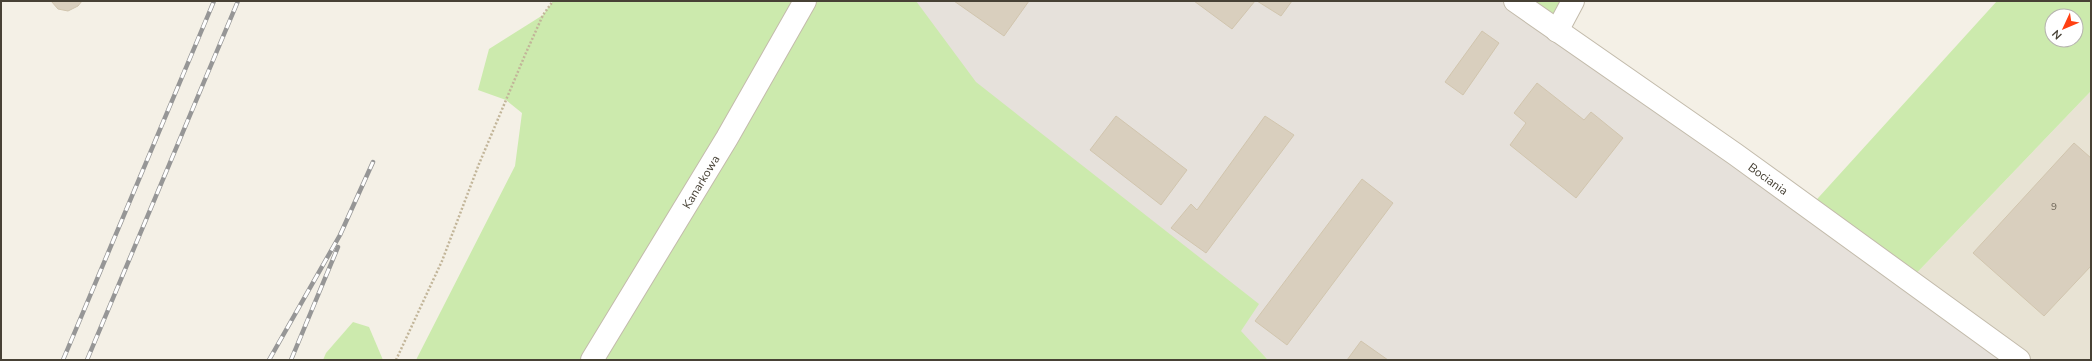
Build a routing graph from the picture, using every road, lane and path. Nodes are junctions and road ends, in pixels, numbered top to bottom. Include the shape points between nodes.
1 (553, 1) edge
2 (805, 1) edge
3 (1515, 1) edge
4 (1573, 1) edge
5 (1557, 31) junction
6 (396, 360) edge
7 (592, 360) edge
8 (2019, 360) edge

1 - 6 path via 543,15 524,55 442,261
2 - 7 street, Kanarkowa via 727,138
3 - 5 street, Bociania
4 - 5 street
5 - 8 street, Bociania via 1735,154

